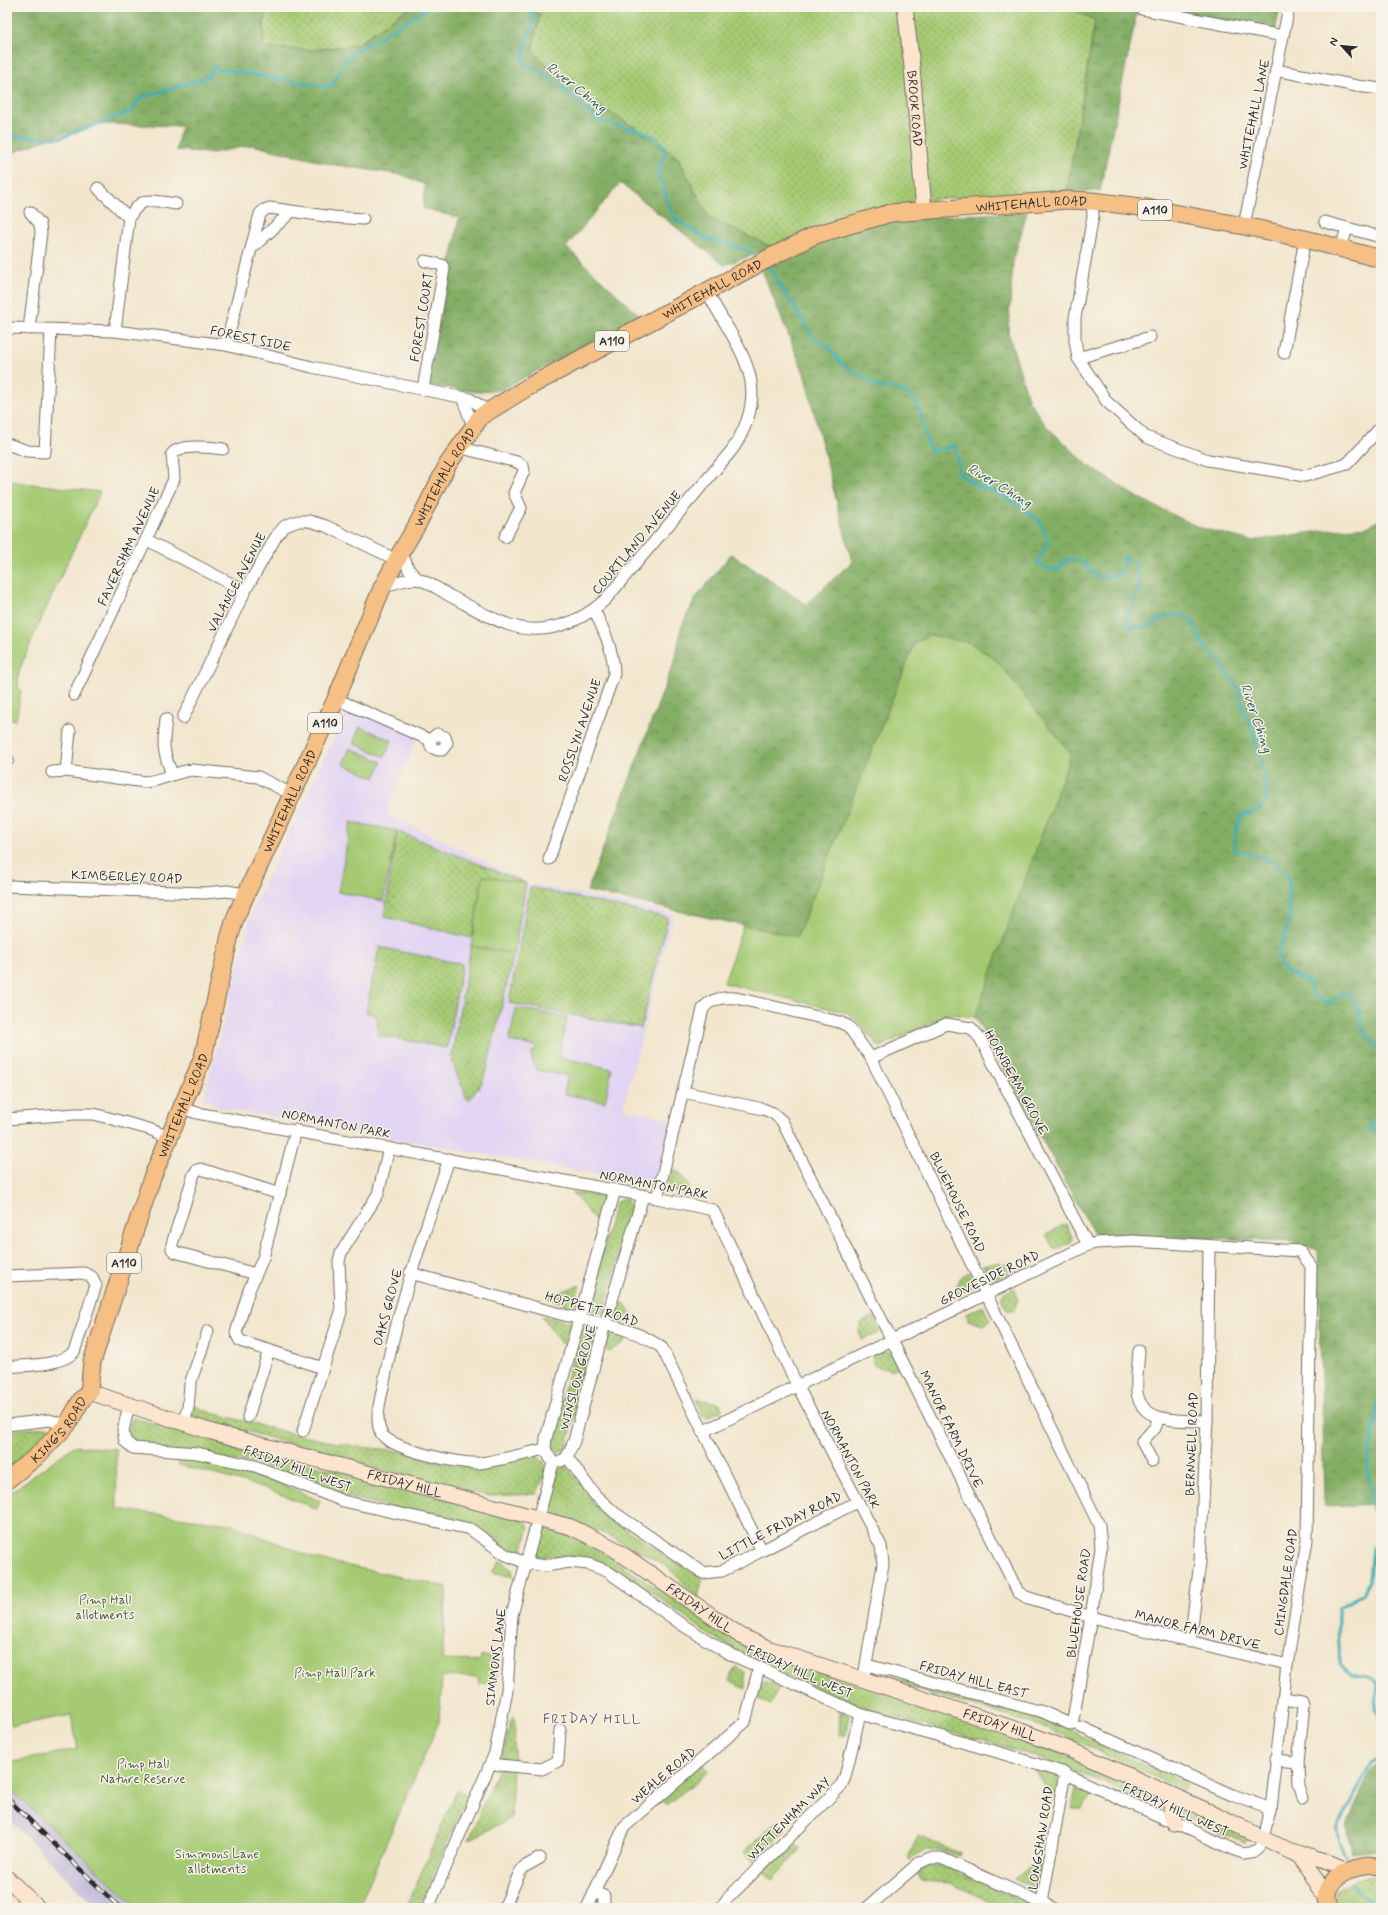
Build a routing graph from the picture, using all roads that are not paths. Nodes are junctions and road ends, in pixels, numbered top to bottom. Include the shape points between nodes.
1 (905, 7) edge
2 (1289, 7) edge
3 (1142, 9) dead end
4 (1283, 36) junction
5 (1276, 70) junction
6 (1381, 89) edge
7 (98, 188) dead end
8 (1092, 201) junction
9 (176, 204) dead end
10 (924, 210) junction
11 (30, 212) dead end
12 (291, 212) junction
13 (129, 218) junction
14 (363, 219) dead end
15 (1325, 222) dead end
16 (1244, 226) junction
17 (1347, 228) junction
18 (1381, 237) edge
19 (1305, 239) junction
20 (1341, 248) junction
21 (252, 249) junction
22 (1381, 259) edge
23 (425, 261) dead end
24 (706, 290) junction
25 (7, 328) edge
26 (29, 329) junction
27 (51, 330) junction
28 (115, 331) junction
29 (1150, 337) dead end
30 (226, 345) junction
31 (1284, 353) dead end
32 (1078, 358) junction
33 (423, 389) junction
34 (462, 397) junction
35 (488, 411) junction
36 (473, 426) junction
37 (1381, 427) edge
38 (7, 444) edge
39 (458, 447) junction
40 (223, 449) dead end
41 (505, 537) dead end
42 (147, 540) junction
43 (399, 556) junction
44 (418, 579) junction
45 (382, 588) junction
46 (246, 591) junction
47 (594, 610) junction
48 (74, 695) dead end
49 (336, 699) junction
50 (183, 718) dead end
51 (166, 720) dead end
52 (70, 731) dead end
53 (430, 740) dead end
54 (66, 771) junction
55 (52, 772) dead end
56 (172, 774) junction
57 (292, 795) junction
58 (548, 859) dead end
59 (7, 886) edge
60 (245, 894) junction
61 (871, 1058) junction
62 (684, 1092) junction
63 (182, 1108) junction
64 (7, 1120) edge
65 (296, 1130) junction
66 (169, 1137) junction
67 (389, 1148) junction
68 (449, 1159) junction
69 (615, 1190) junction
70 (280, 1194) junction
71 (643, 1196) junction
72 (657, 1198) junction
73 (1088, 1245) junction
74 (1209, 1246) junction
75 (1306, 1258) joint
76 (410, 1273) junction
77 (256, 1274) junction
78 (7, 1276) edge
79 (987, 1293) junction
80 (86, 1318) junction
81 (578, 1318) junction
82 (605, 1324) junction
83 (104, 1326) junction
84 (208, 1331) dead end
85 (893, 1340) junction
86 (269, 1350) junction
87 (1138, 1351) dead end
88 (7, 1367) edge
89 (323, 1368) junction
90 (797, 1385) junction
91 (89, 1392) junction
92 (129, 1405) junction
93 (248, 1417) dead end
94 (1158, 1418) junction
95 (1207, 1421) junction
96 (183, 1423) junction
97 (7, 1424) edge
98 (67, 1425) junction
99 (303, 1431) dead end
100 (702, 1432) junction
101 (545, 1449) junction
102 (567, 1457) junction
103 (1152, 1461) dead end
104 (553, 1463) junction
105 (7, 1480) edge
106 (857, 1502) junction
107 (538, 1518) junction
108 (762, 1551) junction
109 (526, 1563) junction
110 (1091, 1617) junction
111 (1190, 1642) junction
112 (867, 1665) junction
113 (1287, 1665) junction
114 (759, 1668) junction
115 (863, 1680) junction
116 (1283, 1698) junction
117 (860, 1714) junction
118 (1076, 1726) junction
119 (560, 1730) dead end
120 (1275, 1760) junction
121 (1298, 1762) junction
122 (490, 1764) junction
123 (1068, 1775) junction
124 (1171, 1795) junction
125 (1303, 1797) dead end
126 (1271, 1809) junction
127 (1175, 1824) junction
128 (1264, 1838) junction
129 (1301, 1857) junction
130 (540, 1858) dead end
131 (1379, 1864) edge
132 (1353, 1869) junction
133 (7, 1878) edge
134 (594, 1892) junction
135 (1329, 1902) edge
136 (28, 1905) edge
137 (1046, 1907) edge
138 (428, 1908) edge
139 (504, 1908) edge
140 (587, 1908) edge
141 (604, 1908) edge
142 (721, 1908) edge
143 (867, 1908) edge

1 - 10 main road, BROOK ROAD
2 - 4 street, WHITEHALL LANE
3 - 4 street
4 - 5 street, WHITEHALL LANE
5 - 6 street
5 - 16 street, WHITEHALL LANE
7 - 13 street
8 - 10 main road, WHITEHALL ROAD / A110 via 1068,200
8 - 16 main road, WHITEHALL ROAD / A110 via 1141,207
8 - 32 street via 1093,216 1074,318
9 - 13 street via 147,200 134,208
10 - 24 main road, WHITEHALL ROAD / A110 via 891,213 815,235
11 - 26 street via 40,224 41,233
12 - 14 street
12 - 21 street
12 - 21 street via 270,208 264,210 260,214
13 - 28 street
15 - 17 street
16 - 19 main road, WHITEHALL ROAD / A110
17 - 18 street
17 - 20 street
19 - 20 main road, WHITEHALL ROAD / A110
19 - 31 street
20 - 22 main road, WHITEHALL ROAD / A110
21 - 30 street
23 - 33 street, FOREST COURT via 444,269
24 - 35 main road, WHITEHALL ROAD / A110
24 - 47 street, COURTLAND AVENUE via 748,365 753,399 748,420 732,450
25 - 26 street, FOREST SIDE
26 - 27 street, FOREST SIDE
27 - 28 street, FOREST SIDE
27 - 38 street via 45,452 27,451
28 - 30 street, FOREST SIDE
29 - 32 street
30 - 33 street, FOREST SIDE via 312,367
32 - 37 street via 1107,402 1146,436 1208,460 1305,476 1347,464
33 - 34 street, FOREST SIDE
34 - 35 street, FOREST SIDE via 470,399
34 - 36 street
35 - 36 main road, WHITEHALL ROAD / A110
36 - 39 main road, WHITEHALL ROAD / A110
39 - 41 street via 524,466 514,493 521,508
39 - 43 main road, WHITEHALL ROAD / A110
40 - 42 street, FAVERSHAM AVENUE via 212,447 174,451 174,479
42 - 46 street
42 - 48 street, FAVERSHAM AVENUE
43 - 44 street
43 - 45 main road, WHITEHALL ROAD / A110
43 - 46 street, VALANCE AVENUE via 326,526 298,521 285,526 277,535
44 - 45 street via 397,581
44 - 47 street, COURTLAND AVENUE via 507,625 525,629 562,626
45 - 49 main road, WHITEHALL ROAD / A110
46 - 50 street, VALANCE AVENUE
47 - 58 street, ROSSLYN AVENUE via 609,646 614,674
49 - 53 street
49 - 57 main road, WHITEHALL ROAD / A110
51 - 56 street via 162,746
52 - 54 street
54 - 55 street
54 - 56 street via 144,782 152,782
56 - 57 street via 192,770 258,777
57 - 60 main road, WHITEHALL ROAD / A110
59 - 60 street, KIMBERLEY ROAD
60 - 63 main road, WHITEHALL ROAD / A110 via 230,935 203,1058
61 - 62 street, BLUEHOUSE ROAD via 848,1026 839,1022 736,998 726,998 707,1004 703,1009
61 - 73 street, HORNBEAM GROVE via 946,1024 971,1028 980,1038
61 - 79 street, BLUEHOUSE ROAD
62 - 72 street, BLUEHOUSE ROAD
62 - 85 street, MANOR FARM DRIVE via 763,1109 782,1121
63 - 65 street, NORMANTON PARK via 197,1113
63 - 66 main road, WHITEHALL ROAD / A110
64 - 66 street via 94,1114
65 - 67 street, NORMANTON PARK
65 - 70 street
66 - 83 main road, WHITEHALL ROAD / A110 via 147,1190
67 - 68 street, NORMANTON PARK
67 - 89 street via 378,1194 341,1253 341,1312
68 - 69 street, NORMANTON PARK
68 - 76 street, OAKS GROVE
69 - 71 street, NORMANTON PARK
69 - 81 street, WINSLOW GROVE
70 - 77 street via 264,1258
70 - 77 street via 201,1169 197,1170 172,1244 175,1252
71 - 72 street, NORMANTON PARK
71 - 82 street, WINSLOW GROVE
72 - 90 street, NORMANTON PARK via 713,1210
73 - 74 street, GROVESIDE ROAD via 1133,1241
73 - 79 street, GROVESIDE ROAD
74 - 75 street, GROVESIDE ROAD via 1300,1251
74 - 95 street, BERNWELL ROAD
75 - 113 street, CHINGDALE ROAD via 1311,1266 1307,1540
76 - 81 street, HOPPETT ROAD
76 - 101 street, OAKS GROVE via 392,1337 378,1415 381,1434 389,1442 409,1451 471,1463
77 - 86 street via 236,1332 240,1341
78 - 80 street via 84,1273 92,1277 96,1285
79 - 85 street, GROVESIDE ROAD
79 - 110 street, BLUEHOUSE ROAD via 1099,1525 1101,1548
80 - 83 street
80 - 88 street via 74,1352 68,1358
81 - 82 street, HOPPETT ROAD
81 - 101 street, WINSLOW GROVE
82 - 100 street, HOPPETT ROAD via 652,1340 662,1348
82 - 102 street, WINSLOW GROVE via 574,1442
83 - 91 main road, WHITEHALL ROAD / A110 via 92,1362
84 - 96 street via 190,1384 188,1408
85 - 90 street, GROVESIDE ROAD
85 - 110 street, MANOR FARM DRIVE via 1018,1592 1026,1597
86 - 89 street
86 - 93 street
87 - 94 street via 1137,1392 1141,1406 1146,1413
89 - 99 street
90 - 100 street, GROVESIDE ROAD
90 - 106 street, NORMANTON PARK
91 - 92 main road, FRIDAY HILL
91 - 98 main road, KING'S ROAD
92 - 96 main road, FRIDAY HILL
92 - 109 street, FRIDAY HILL WEST via 123,1436 133,1448 197,1453 255,1466 343,1501 470,1529 506,1555
94 - 95 street
94 - 103 street via 1156,1426 1142,1442
95 - 111 street, BERNWELL ROAD via 1200,1562
96 - 107 main road, FRIDAY HILL
97 - 98 street via 49,1420
98 - 105 main road, KING'S ROAD via 36,1457
100 - 108 street, HOPPETT ROAD
101 - 104 street
102 - 104 street
102 - 108 street, LITTLE FRIDAY ROAD via 595,1495 615,1513 703,1573 722,1571
104 - 107 street
106 - 108 street, LITTLE FRIDAY ROAD
106 - 112 street, NORMANTON PARK via 881,1546 883,1564
107 - 109 street, SIMMONS LANE
107 - 115 main road, FRIDAY HILL via 570,1527 613,1548 741,1636 770,1649
109 - 114 street, FRIDAY HILL WEST via 541,1566 570,1562 588,1564 607,1571 682,1624 726,1652
109 - 122 street, SIMMONS LANE via 512,1615 507,1690 495,1753
110 - 111 street, MANOR FARM DRIVE
110 - 118 street, BLUEHOUSE ROAD
111 - 113 street, MANOR FARM DRIVE
112 - 115 street, NORMANTON PARK
112 - 118 street, FRIDAY HILL EAST via 1043,1712
113 - 116 street, CHINGDALE ROAD
114 - 117 street, FRIDAY HILL WEST
114 - 134 street, WEALE ROAD via 745,1722 624,1827
115 - 124 main road, FRIDAY HILL via 1021,1731
116 - 120 street, CHINGDALE ROAD
116 - 121 street via 1303,1701 1304,1705
117 - 123 street, FRIDAY HILL WEST via 1000,1752
117 - 142 street, WITTENHAM WAY via 845,1778 840,1786 727,1898
118 - 126 street, FRIDAY HILL EAST via 1232,1795
119 - 122 street via 558,1761 542,1769
120 - 121 street
120 - 126 street, CHINGDALE ROAD
121 - 125 street via 1299,1785
122 - 138 street, SIMMONS LANE
123 - 127 street, FRIDAY HILL WEST
123 - 137 street, LONGSHAW ROAD
124 - 127 main road via 1171,1815
124 - 128 main road, FRIDAY HILL
126 - 128 street, CHINGDALE ROAD
127 - 128 street, FRIDAY HILL WEST via 1242,1853 1255,1851
128 - 129 main road, FRIDAY HILL
129 - 132 main road, FRIDAY HILL via 1310,1857
129 - 135 main road via 1304,1866 1318,1882
130 - 139 street via 520,1872
131 - 132 main road
132 - 135 main road via 1334,1882
133 - 136 main road
134 - 140 street, WEALE ROAD
134 - 141 street via 604,1896
137 - 143 street via 942,1858 930,1858 918,1863

